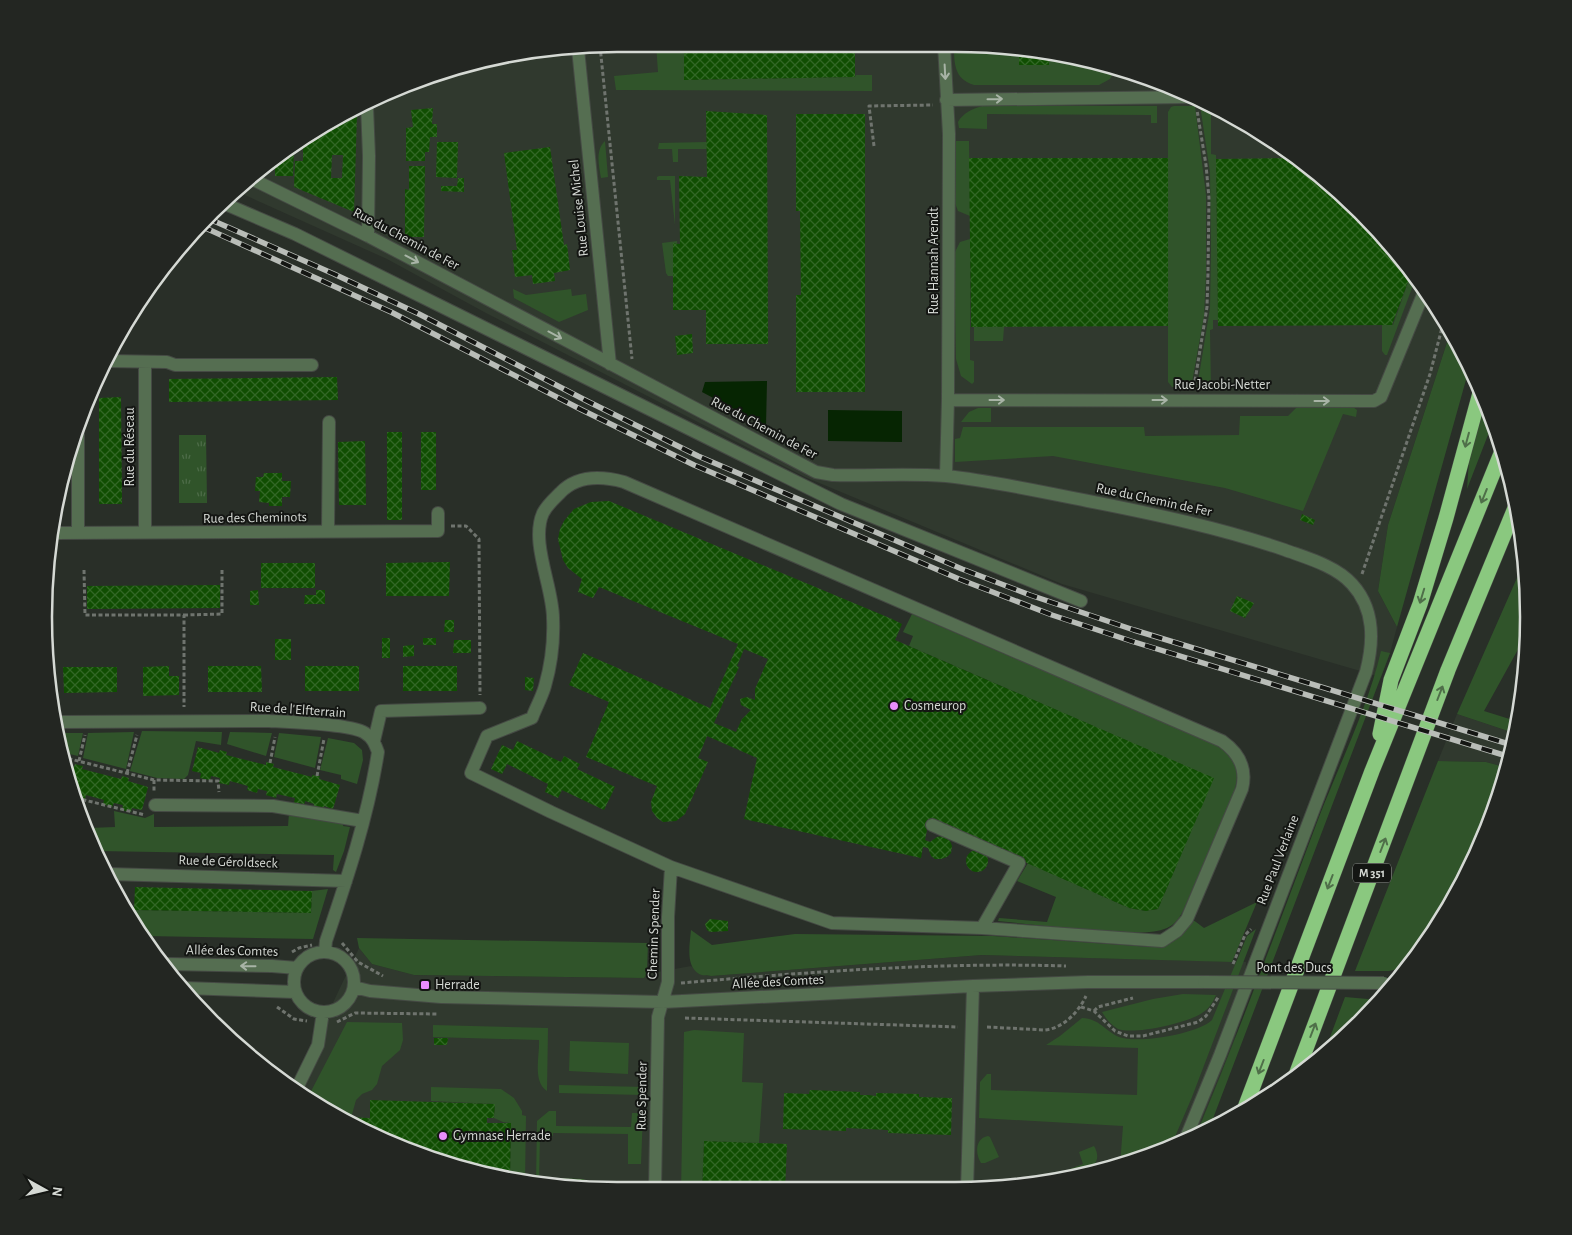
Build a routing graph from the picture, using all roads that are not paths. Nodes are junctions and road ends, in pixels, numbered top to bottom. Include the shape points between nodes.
1 (944, 52) edge
2 (579, 54) edge
3 (1174, 97) edge
4 (946, 102) junction
5 (367, 111) edge
6 (258, 182) edge
7 (231, 206) edge
8 (368, 236) junction
9 (1421, 300) edge
10 (115, 361) edge
11 (145, 362) junction
12 (610, 364) junction
13 (312, 365) dead end
14 (948, 400) junction
15 (1477, 404) edge
16 (329, 422) dead end
17 (78, 450) edge
18 (1497, 462) edge
19 (946, 476) junction
20 (438, 513) dead end
21 (1511, 518) edge
22 (328, 532) junction
23 (59, 533) edge
24 (78, 533) junction
25 (145, 533) junction
26 (1514, 537) edge
27 (1357, 589) joint
28 (1081, 601) dead end
29 (1448, 670) junction
30 (480, 708) road end
31 (62, 722) edge
32 (374, 741) junction
33 (1372, 771) junction
34 (155, 805) road end
35 (363, 821) junction
36 (932, 825) dead end
37 (671, 867) junction
38 (115, 874) edge
39 (346, 880) junction
40 (982, 928) junction
41 (325, 951) junction
42 (172, 964) edge
43 (297, 968) junction
44 (1204, 982) joint
45 (1384, 984) edge
46 (973, 986) junction
47 (354, 987) junction
48 (192, 988) edge
49 (296, 992) junction
50 (663, 1002) junction
51 (322, 1018) junction
52 (1300, 1064) edge
53 (299, 1084) edge
54 (1249, 1099) edge
55 (1190, 1130) edge
56 (655, 1182) edge
57 (967, 1182) edge

1 -> 4 street, Rue Hannah Arendt
2 - 12 street, Rue Louise Michel
4 -> 3 street
4 - 14 street, Rue Hannah Arendt via 949,134
5 - 8 street
6 - 8 street, Rue du Chemin de Fer
7 - 28 street via 304,239 841,504
8 -> 12 street, Rue du Chemin de Fer
14 -> 9 street, Rue Jacobi-Netter via 1374,401 1381,397
10 - 11 street
11 - 13 street
11 - 25 street, Rue du Réseau
12 - 19 street, Rue du Chemin de Fer via 816,472
14 - 19 street, Rue Hannah Arendt
15 -> 33 highway via 1420,604 1391,680
16 - 22 street
17 - 24 street
18 -> 33 highway, M 351
19 - 27 street, Rue du Chemin de Fer via 1108,505 1233,533 1324,565
20 - 22 street, Rue des Cheminots via 438,531
21 - 29 highway, M 351
22 - 25 street, Rue des Cheminots
23 - 24 street, Rue des Cheminots
24 - 25 street, Rue des Cheminots
26 - 29 highway
27 - 55 street, Rue Paul Verlaine via 1367,606 1370,620 1371,646 1366,672
52 -> 29 highway, M 351
30 - 32 street via 381,711
31 - 32 street, Rue de l'Elfterrain via 278,721 350,729 364,732
32 - 35 street via 378,752
33 -> 54 highway, M 351
34 - 35 street via 273,806
35 - 39 street
36 - 40 street via 1019,863
37 - 40 street via 832,923
37 - 40 street via 471,773 488,736 532,718 545,686 553,617 541,554 540,527 543,513 564,489 588,478 624,482 1222,741 1235,752 1244,769 1242,789 1187,919 1177,931 1162,941
37 - 50 street, Chemin Spender via 669,977
38 - 39 street, Rue de Géroldseck
39 - 41 street
41 - 43 street via 312,953
41 - 47 street via 339,955 352,969
43 -> 42 street, Allée des Comtes
43 - 49 street
44 - 45 street, Pont des Ducs, bridge
44 - 46 street, Allée des Comtes
46 - 50 street, Allée des Comtes
46 - 57 street
47 - 50 street, Allée des Comtes via 441,997
47 - 51 street via 344,1005
48 - 49 street
49 - 51 street via 301,1001
50 - 56 street, Rue Spender via 658,1017
51 - 53 street via 318,1045

